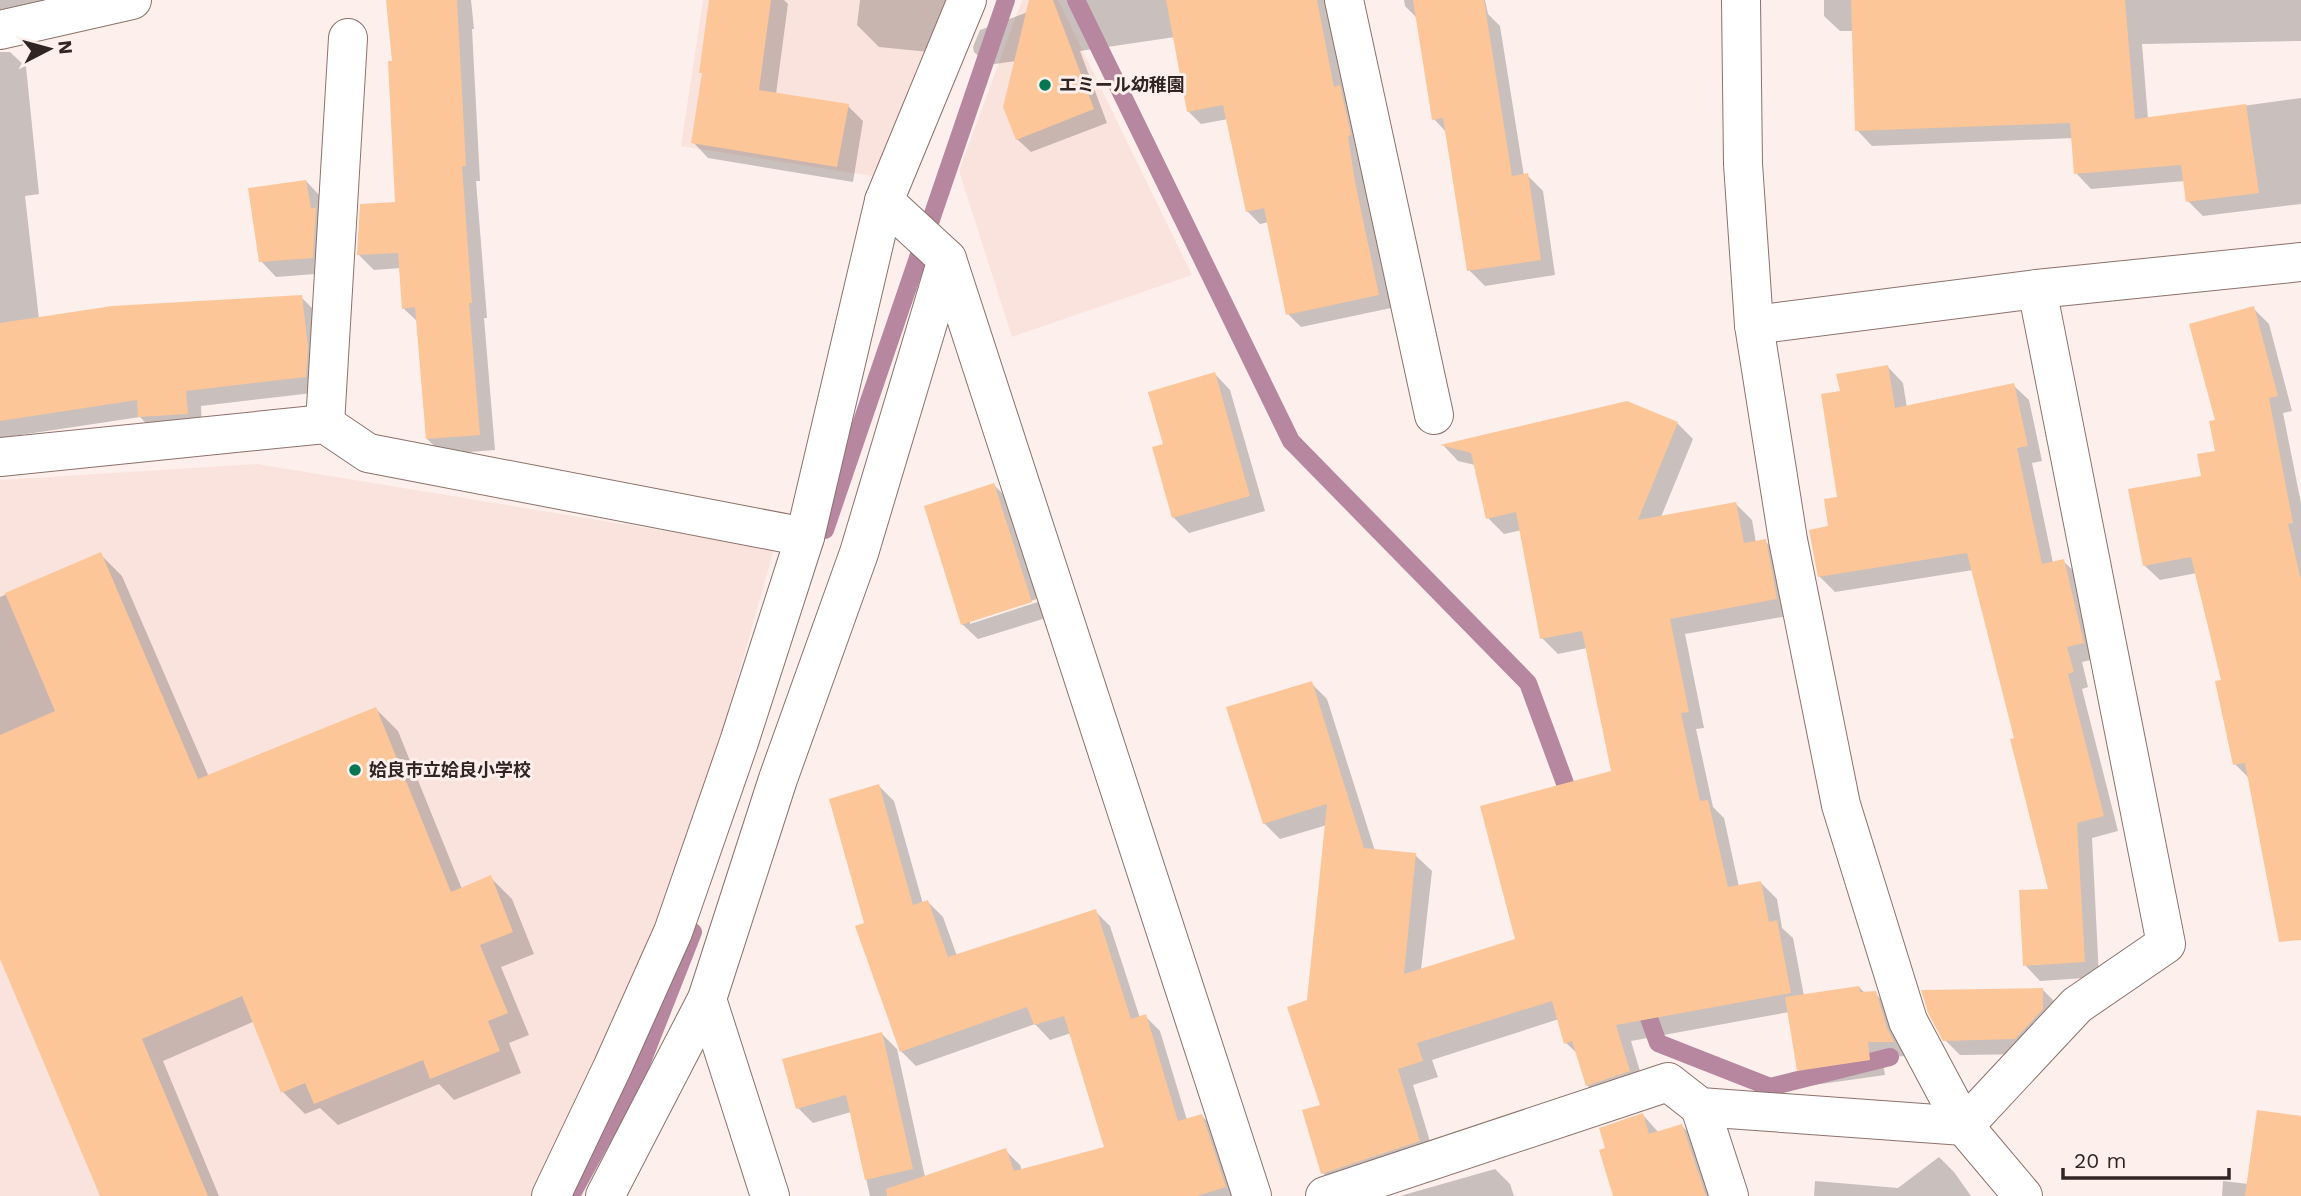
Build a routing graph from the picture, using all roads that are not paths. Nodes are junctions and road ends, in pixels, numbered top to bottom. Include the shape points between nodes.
1 (132, 0) edge
2 (967, 0) edge
3 (1344, 0) edge
4 (1741, 0) edge
5 (0, 30) edge
6 (348, 38) dead end
7 (884, 201) junction
8 (947, 259) junction
9 (2301, 262) edge
10 (2037, 289) junction
11 (1754, 324) junction
12 (1434, 415) dead end
13 (325, 424) junction
14 (0, 457) edge
15 (805, 537) junction
16 (706, 999) junction
17 (1700, 1107) junction
18 (1964, 1126) junction
19 (551, 1196) edge
20 (605, 1196) edge
21 (770, 1196) edge
22 (1252, 1196) edge
23 (1325, 1196) edge
24 (1730, 1196) edge
25 (2023, 1196) edge

1 - 5 street
2 - 7 street
3 - 12 street
4 - 11 street via 1742,164
6 - 13 street
7 - 8 street
7 - 15 street
8 - 16 street via 859,553
8 - 22 street
9 - 10 street
10 - 11 street
10 - 18 street via 2166,944 2077,1005
11 - 18 street via 1788,540 1841,805 1908,1021
13 - 14 street
13 - 15 street via 368,453
15 - 19 street via 673,932
16 - 20 street
16 - 21 street
17 - 18 street
17 - 23 street via 1668,1082
17 - 24 street
18 - 25 street

